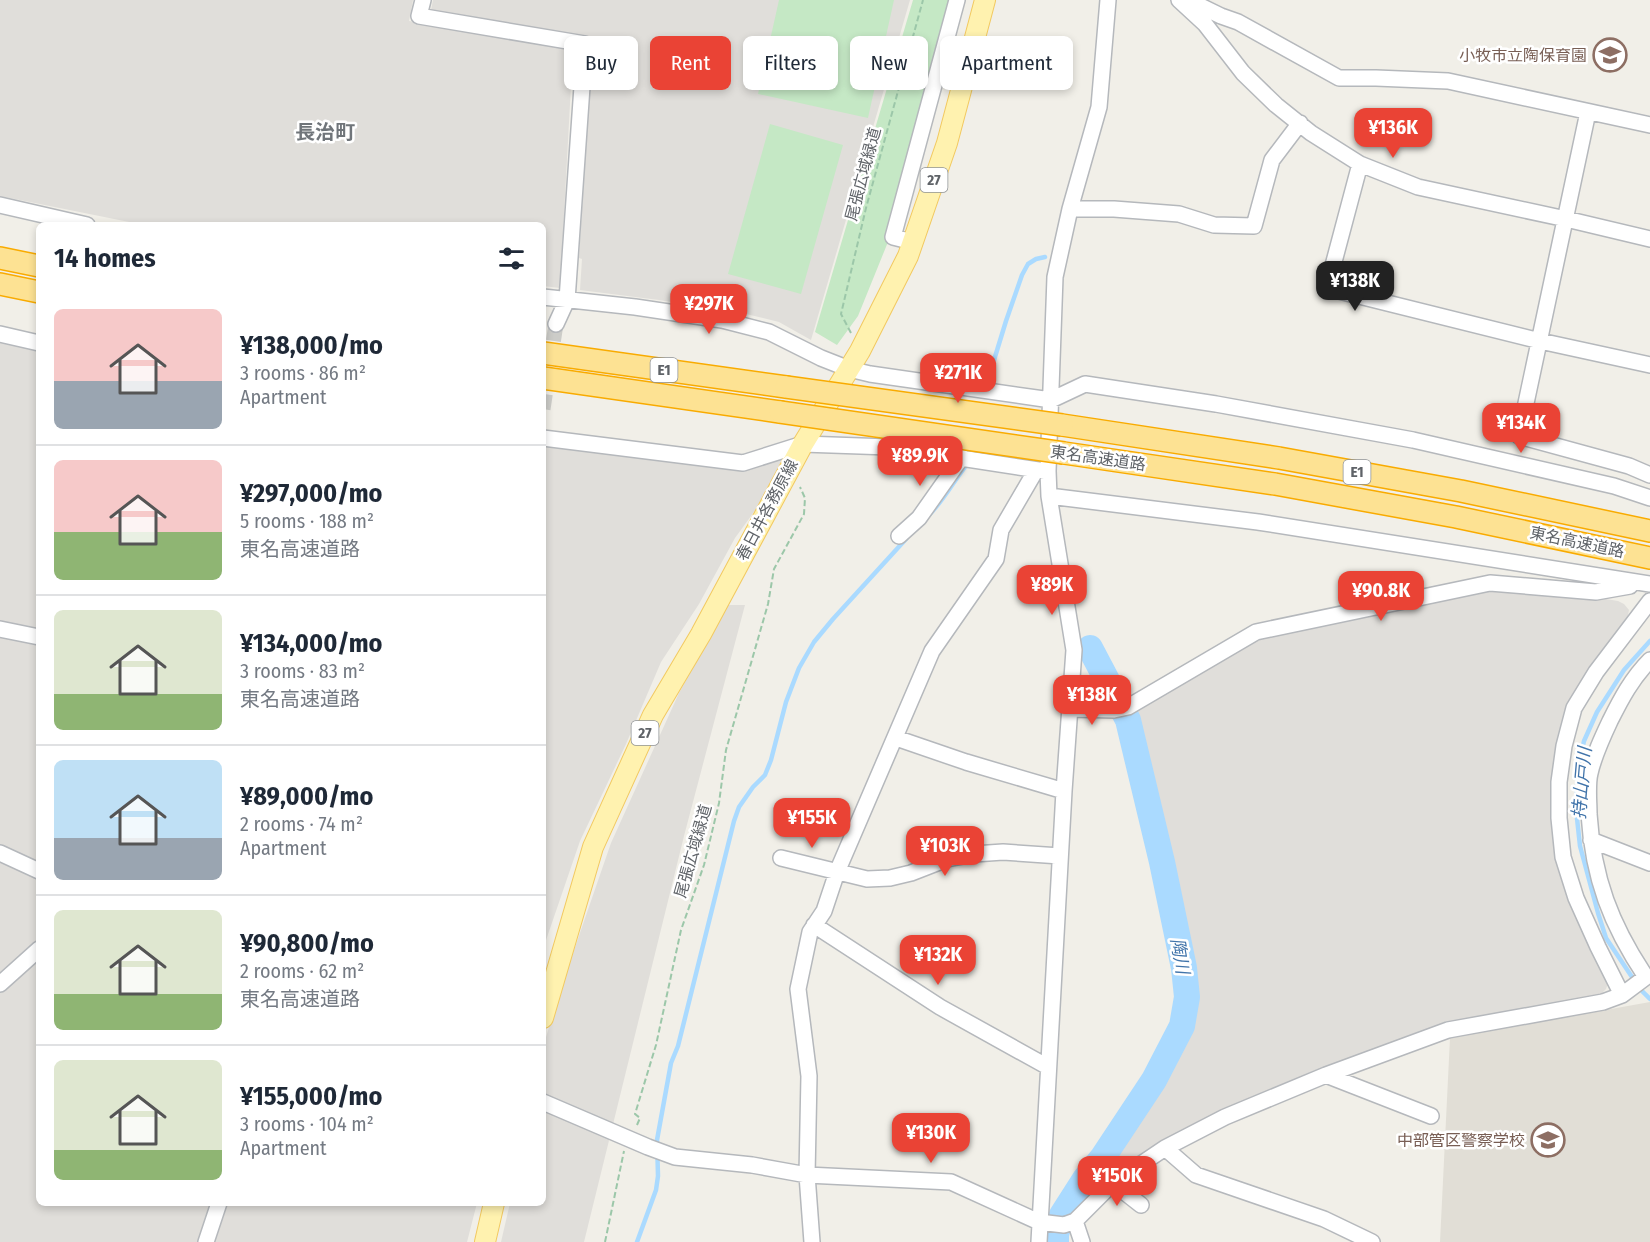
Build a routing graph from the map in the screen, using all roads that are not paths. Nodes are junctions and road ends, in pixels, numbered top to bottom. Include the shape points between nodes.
1 (423, 0) edge
2 (957, 0) edge
3 (985, 0) edge
4 (1108, 0) edge
5 (1179, 0) edge
6 (1188, 0) edge
7 (1588, 112) junction
8 (1300, 123) junction
9 (1650, 125) edge
10 (1360, 164) junction
11 (0, 205) edge
12 (1070, 209) junction
13 (1566, 219) junction
14 (74, 222) edge
15 (1650, 239) edge
16 (913, 242) junction
17 (0, 258) edge
18 (36, 265) edge
19 (0, 284) edge
20 (36, 291) edge
21 (546, 297) edge
22 (567, 300) junction
23 (556, 324) tunnel mouth
24 (0, 334) edge
25 (1540, 341) junction
26 (36, 342) edge
27 (546, 353) edge
28 (1650, 365) edge
29 (849, 369) junction
30 (546, 378) edge
31 (1051, 400) junction
32 (546, 438) edge
33 (803, 444) junction
34 (962, 457) junction
35 (1042, 471) junction
36 (1650, 475) edge
37 (1049, 496) junction
38 (1650, 498) edge
39 (1650, 531) edge
40 (899, 536) dead end
41 (1650, 558) edge
42 (1646, 584) edge
43 (1650, 601) edge
44 (0, 629) edge
45 (36, 636) edge
46 (1646, 667) edge
47 (1070, 709) junction
48 (896, 738) junction
49 (1064, 791) junction
50 (1591, 840) junction
51 (0, 853) edge
52 (1060, 856) junction
53 (781, 858) dead end
54 (1650, 863) edge
55 (36, 870) edge
56 (837, 872) junction
57 (814, 925) junction
58 (36, 952) edge
59 (0, 984) edge
60 (1622, 995) junction
61 (546, 1008) edge
62 (1048, 1067) junction
63 (1326, 1075) junction
64 (546, 1103) edge
65 (1431, 1116) dead end
66 (1165, 1148) junction
67 (807, 1175) junction
68 (1113, 1183) junction
69 (1141, 1205) dead end
70 (218, 1206) edge
71 (493, 1206) edge
72 (1062, 1223) junction
73 (206, 1242) edge
74 (485, 1242) edge
75 (812, 1242) edge
76 (1039, 1242) edge
77 (1082, 1242) edge
78 (1090, 1242) edge
79 (1372, 1242) edge

1 - 22 street via 419,16 585,44
2 - 16 street via 893,237
3 - 16 main road, 春日井各務原線 / 27 via 947,143
4 - 12 street via 1099,107
5 - 8 street via 1205,24 1243,73
6 - 7 street via 1238,22 1339,78 1448,81
7 - 9 street
7 - 13 street
8 - 10 street
8 - 12 street via 1272,160 1254,226 1214,225 1179,214
10 - 13 street via 1418,187
10 - 25 street via 1327,288
11 - 14 street
12 - 31 street via 1055,277
13 - 15 street
13 - 25 street
16 - 29 main road, 春日井各務原線 / 27
17 - 18 highway
19 - 20 highway
21 - 22 street
22 - 23 street
22 - 29 street via 722,320 770,332
24 - 26 street
25 - 28 street
25 - 36 street via 1520,436
27 - 39 highway, 東名高速道路 / E1, bridge via 1278,458
29 - 31 street
29 - 33 main road, 春日井各務原線 / 27
30 - 41 highway, 東名高速道路 / E1, bridge via 1275,484
31 - 35 street
31 - 38 street via 1085,384 1216,404 1413,440 1614,486
32 - 33 street via 743,463
33 - 34 street via 889,447
33 - 61 main road, 春日井各務原線 / 27 via 653,715 593,847
34 - 35 street
34 - 40 street via 919,518
35 - 37 street
35 - 48 street via 1001,530 996,559 932,651
37 - 42 street via 1258,522
37 - 47 street via 1074,650
42 - 47 street via 1596,592 1490,583 1256,632 1121,708
43 - 60 street via 1574,708 1559,782 1563,857 1576,898
44 - 45 street
46 - 50 street via 1622,695 1589,774
47 - 49 street
48 - 49 street
48 - 56 street
49 - 52 street
50 - 54 street
50 - 60 street via 1613,921 1646,977
51 - 55 street
52 - 56 street via 1003,852 974,855 947,859 891,878 867,879
52 - 62 street
53 - 56 street
56 - 57 street via 824,911
57 - 62 street via 940,1007
57 - 67 street via 798,989 809,1076
58 - 59 street
60 - 63 street via 1603,1002 1448,1030
62 - 72 street
63 - 65 street
63 - 66 street via 1225,1117
64 - 67 street via 675,1157
66 - 68 street
66 - 79 street via 1196,1175 1324,1218
67 - 72 street via 951,1182
67 - 75 street
68 - 69 street
68 - 72 street
70 - 73 street
71 - 74 main road
72 - 76 street
72 - 77 street
72 - 78 street via 1088,1236

